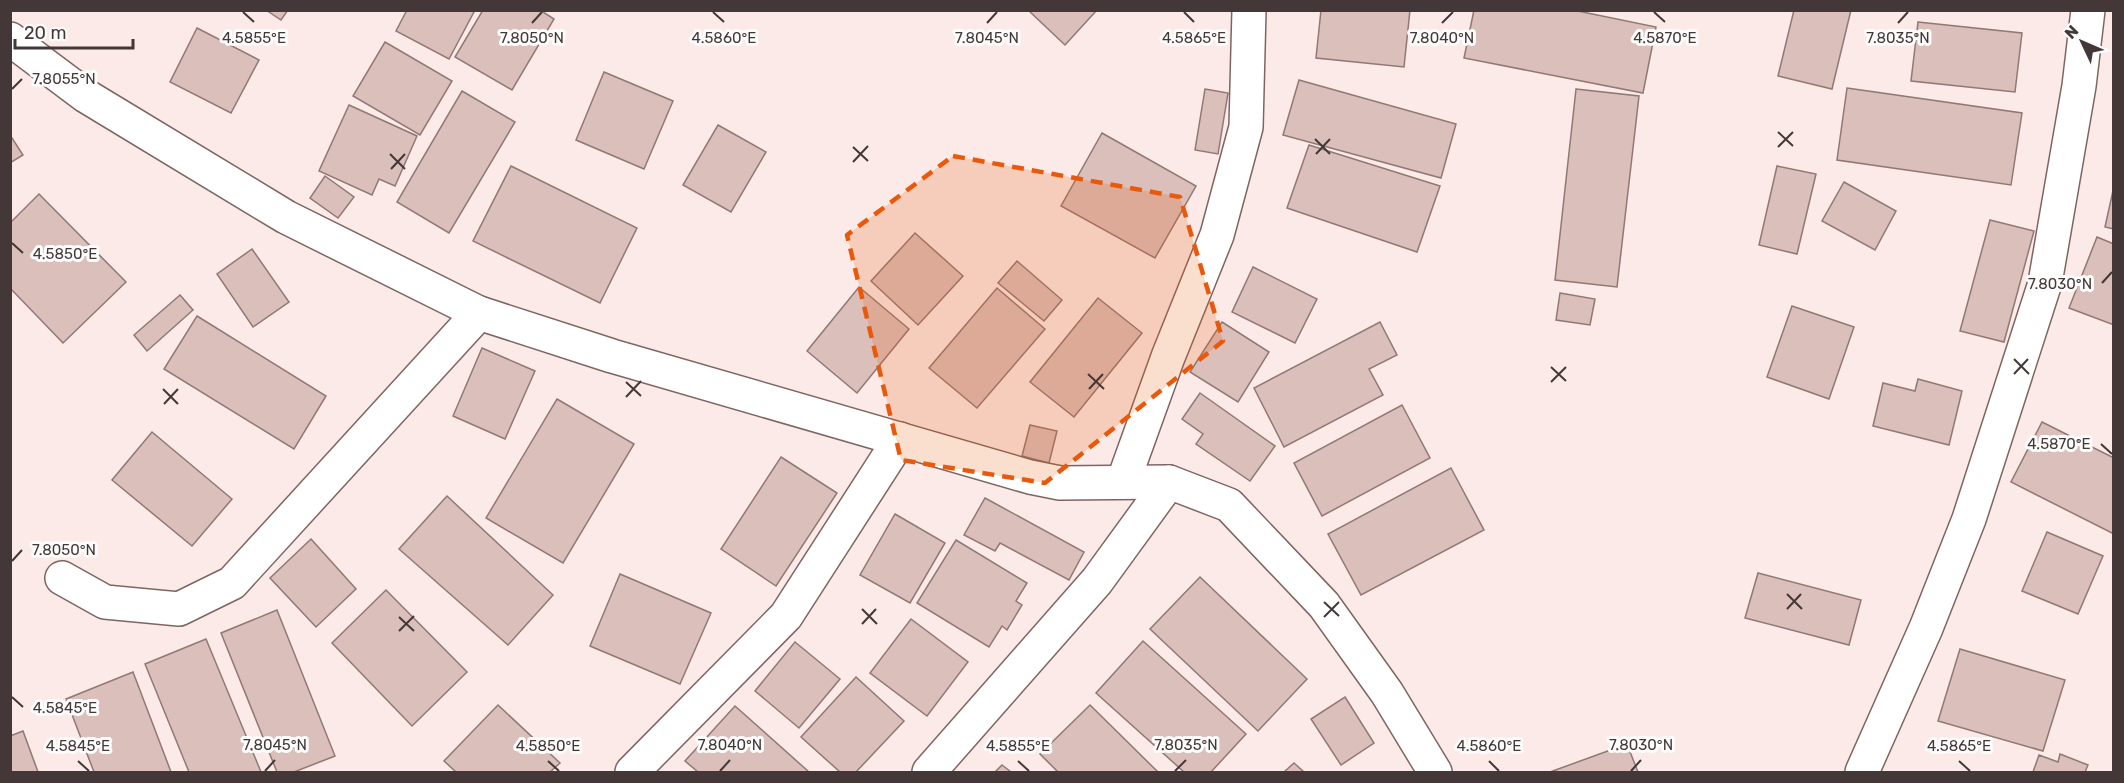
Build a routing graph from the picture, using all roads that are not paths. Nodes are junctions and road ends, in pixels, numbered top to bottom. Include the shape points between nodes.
1 (1250, 10) edge
2 (2088, 10) edge
3 (10, 39) edge
4 (479, 313) junction
5 (900, 439) junction
6 (1123, 482) junction
7 (1169, 482) junction
8 (62, 578) dead end
9 (632, 772) edge
10 (928, 772) edge
11 (1435, 772) edge
12 (1862, 772) edge

1 - 6 street via 1246,126 1217,235
2 - 12 street via 2045,284 1969,519
3 - 4 street via 86,96 286,217
4 - 5 street via 612,356
4 - 8 street via 232,583 179,609 105,602
5 - 6 street via 1060,483
5 - 9 street via 786,615
6 - 7 street
7 - 10 street via 1097,581
7 - 11 street via 1229,505 1324,604 1387,693

